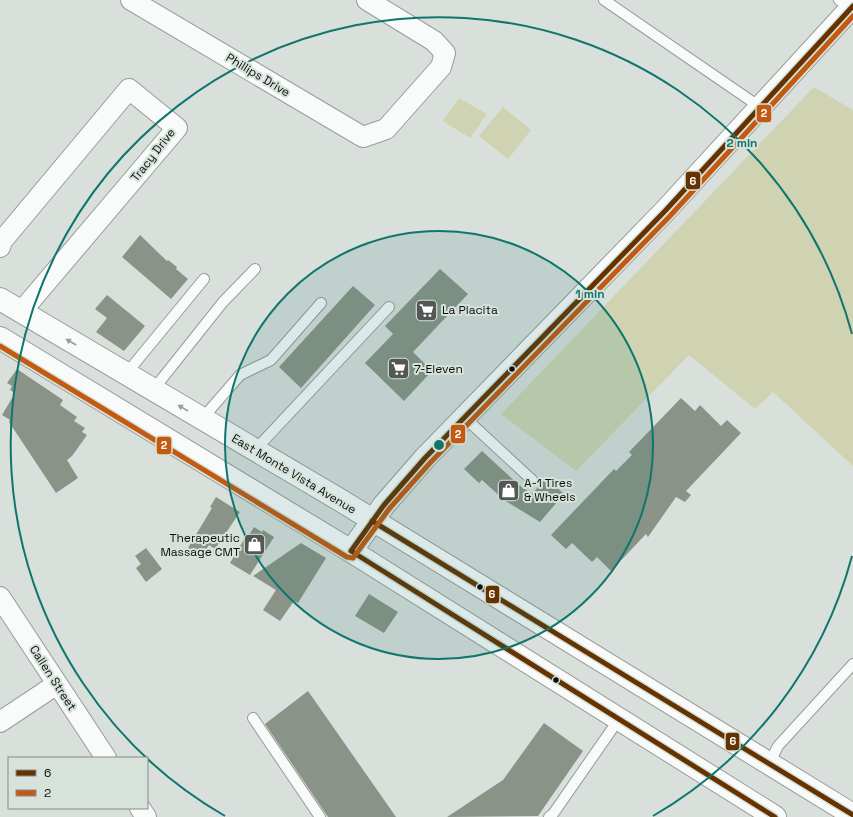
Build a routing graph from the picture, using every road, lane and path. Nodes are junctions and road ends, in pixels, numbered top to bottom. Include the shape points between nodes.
1 (131, 0) edge
2 (367, 0) edge
3 (604, 0) edge
4 (848, 5) edge
5 (760, 107) junction
6 (0, 248) edge
7 (255, 269) dead end
8 (204, 278) dead end
9 (0, 299) edge
10 (321, 303) dead end
11 (389, 307) dead end
12 (21, 312) junction
13 (0, 338) edge
14 (126, 374) junction
15 (153, 390) junction
16 (464, 417) junction
17 (202, 419) junction
18 (255, 450) junction
19 (532, 480) dead end
20 (372, 521) junction
21 (351, 551) junction
22 (0, 597) edge
23 (853, 664) edge
24 (57, 684) junction
25 (253, 718) dead end
26 (619, 719) junction
27 (0, 722) edge
28 (105, 757) edge
29 (769, 764) junction
30 (853, 815) edge
31 (320, 817) edge
32 (549, 817) edge
33 (775, 817) edge

1 - 2 street, Phillips Drive via 363,137 386,129 441,67 445,53 434,41
3 - 5 lane
4 - 5 main road
5 - 16 main road via 665,211
6 - 12 street, Tracy Drive via 2,241 129,89 177,128
7 - 15 lane via 223,302
8 - 14 lane
9 - 12 main road, East Monte Vista Avenue
10 - 17 lane via 271,360 240,375
11 - 18 lane
14 -> 12 main road, East Monte Vista Avenue
13 - 21 main road
14 - 15 main road, East Monte Vista Avenue
17 -> 15 main road, East Monte Vista Avenue
16 - 19 lane
16 - 20 main road via 425,458
17 - 18 main road, East Monte Vista Avenue
18 - 20 main road, East Monte Vista Avenue
20 - 21 main road
20 - 29 main road, East Monte Vista Avenue
21 - 26 main road
22 - 24 street, Callen Street
23 - 29 lane via 778,746
24 - 27 street
24 - 28 street, Callen Street
25 - 31 lane
26 - 32 lane
26 - 33 main road
29 - 30 main road, East Monte Vista Avenue

